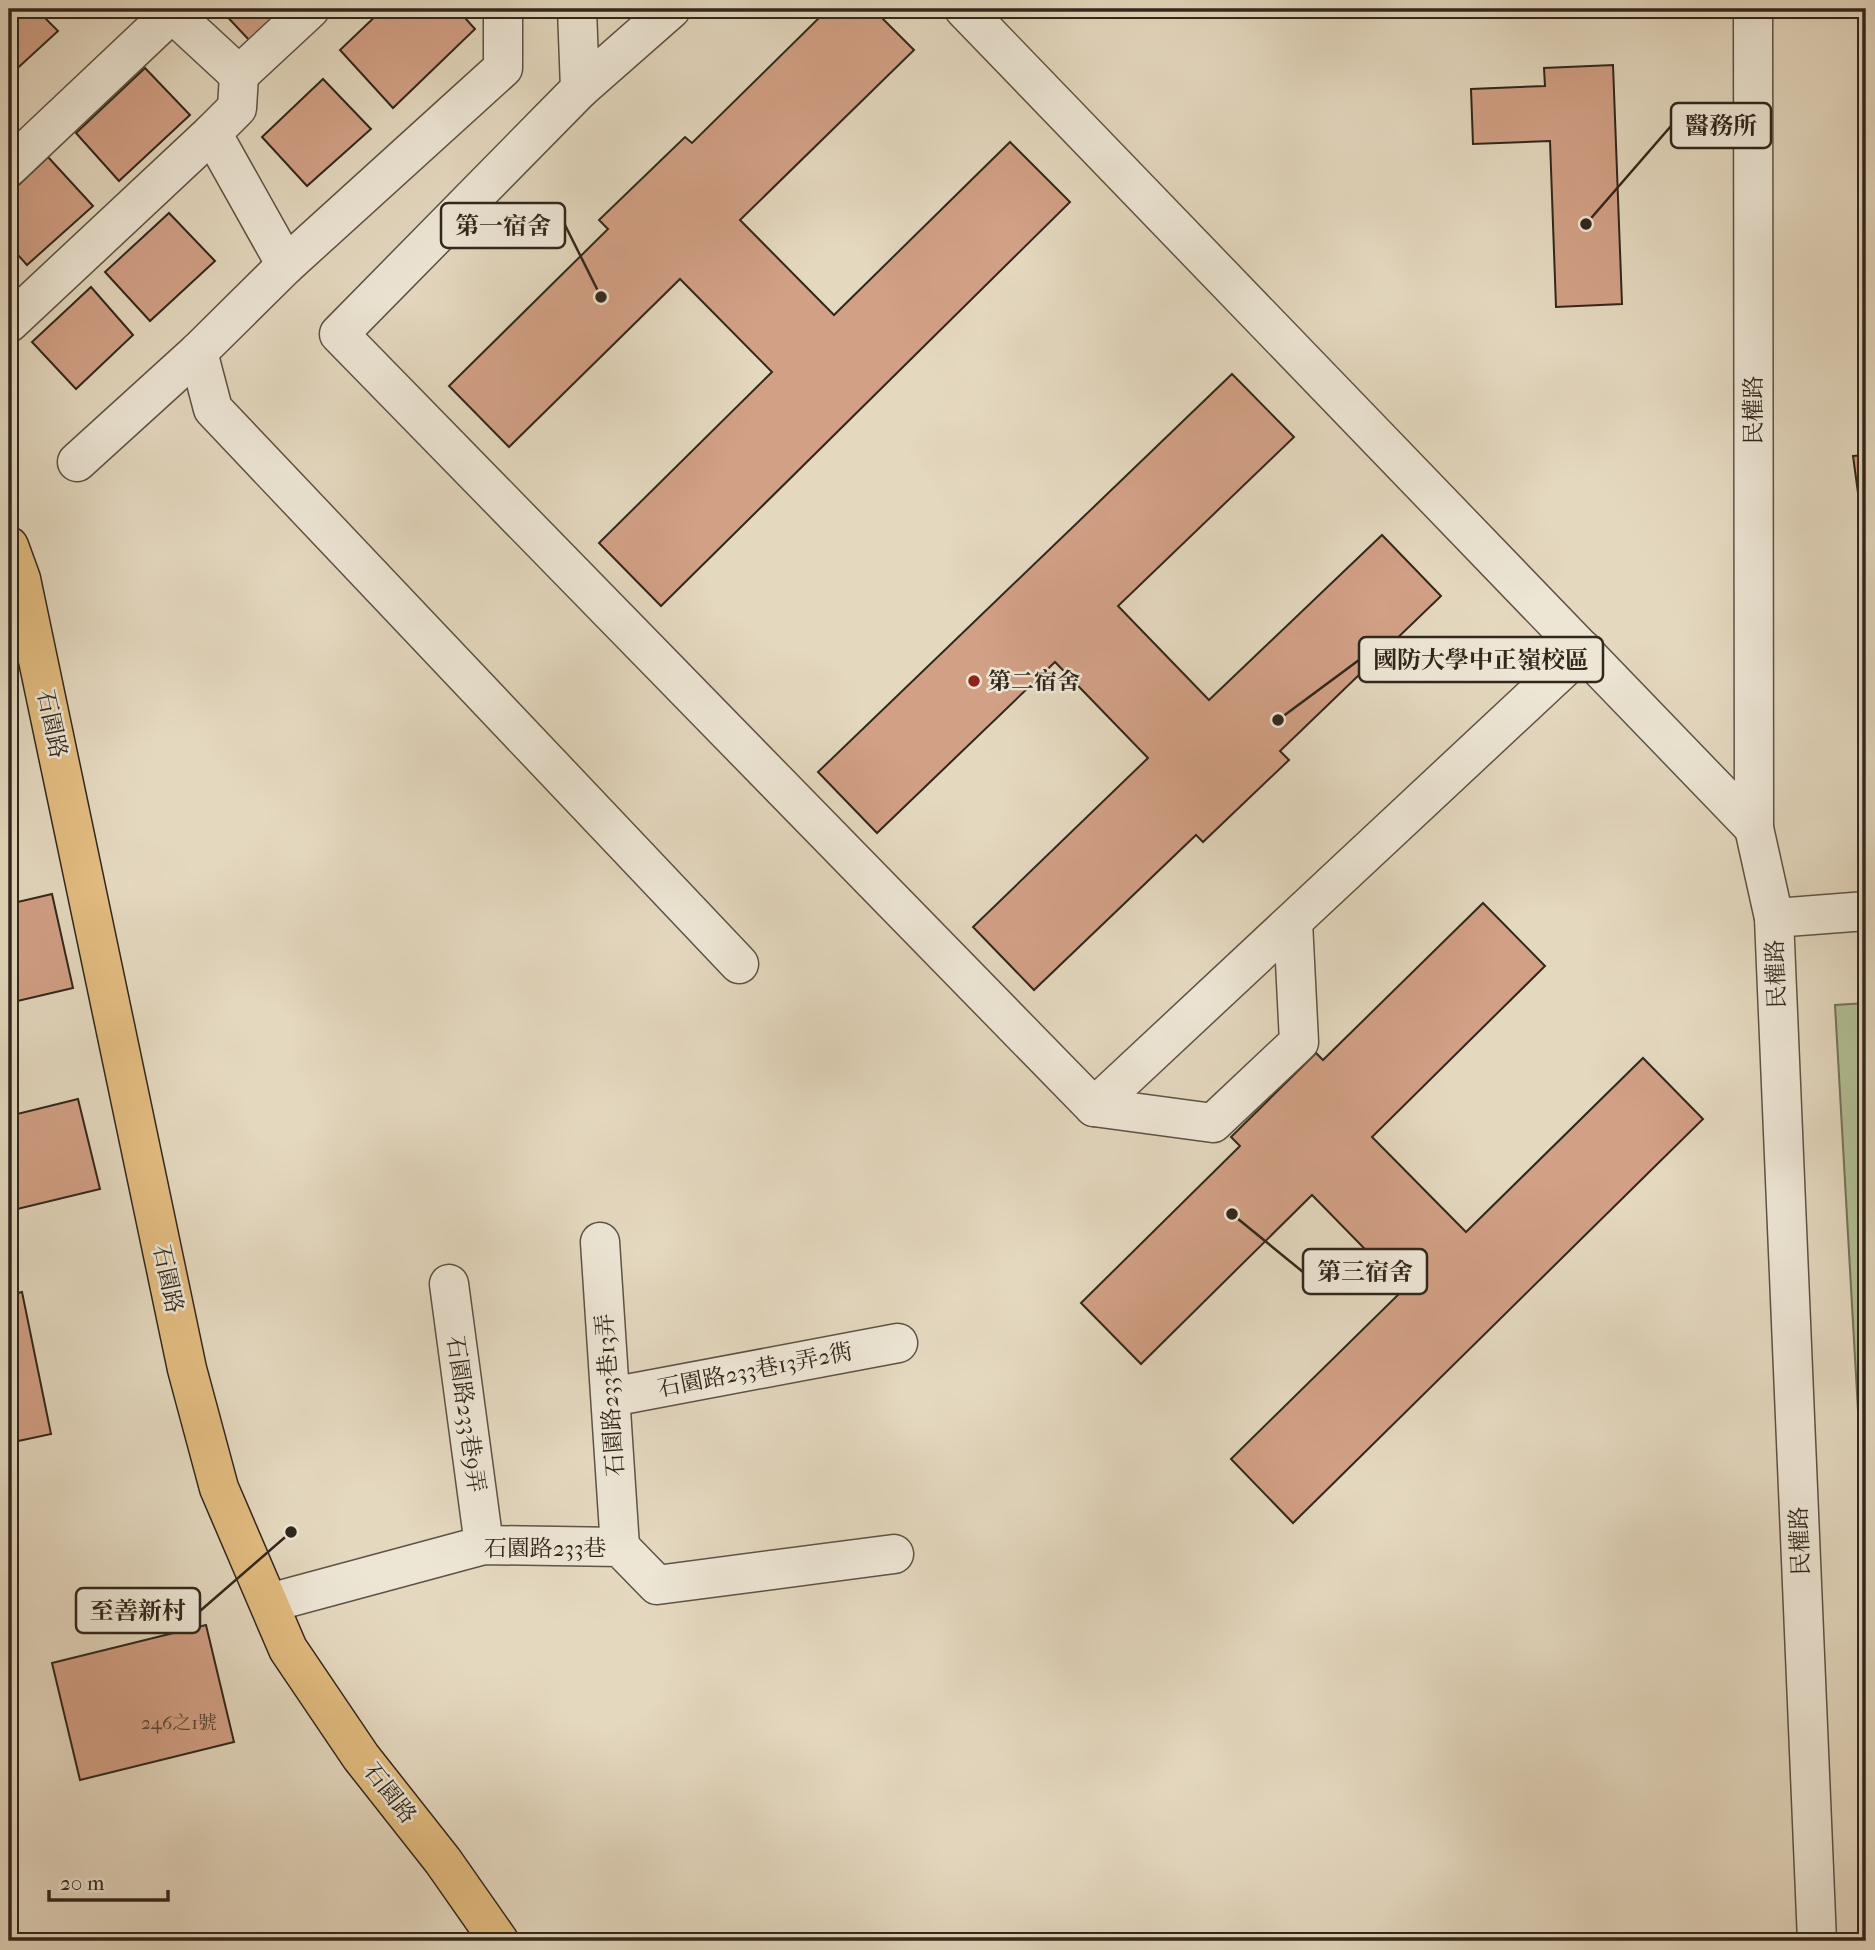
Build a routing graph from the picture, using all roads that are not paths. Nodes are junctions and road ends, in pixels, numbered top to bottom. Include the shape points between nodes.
1 (310, 9) edge
2 (503, 9) edge
3 (577, 9) edge
4 (671, 9) edge
5 (964, 9) edge
6 (1753, 9) edge
7 (171, 11) edge
8 (239, 75) junction
9 (580, 89) junction
10 (212, 132) junction
11 (9, 167) edge
12 (286, 265) junction
13 (9, 323) edge
14 (198, 352) junction
15 (77, 462) dead end
16 (9, 546) edge
17 (1583, 650) junction
18 (1754, 828) junction
19 (1866, 911) edge
20 (1774, 918) junction
21 (1293, 922) junction
22 (739, 964) dead end
23 (1094, 1107) junction
24 (600, 1242) dead end
25 (449, 1284) dead end
26 (898, 1343) dead end
27 (611, 1397) junction
28 (484, 1545) junction
29 (620, 1547) junction
30 (894, 1554) dead end
31 (269, 1603) junction
32 (499, 1941) edge
33 (1817, 1941) edge

1 - 8 lane
2 - 12 lane via 503,68
3 - 9 lane
4 - 9 lane
5 - 17 lane
6 - 18 lane, 民權路
7 - 8 lane
7 - 11 lane
8 - 10 lane via 237,108
9 - 23 lane via 339,334
10 - 12 lane
10 - 13 lane
12 - 14 lane
14 - 15 lane
14 - 22 lane via 213,409
16 - 31 main road, 石園路 via 24,592 187,1369 219,1488
17 - 18 lane
17 - 21 lane
18 - 20 lane, 民權路
19 - 20 lane
20 - 33 lane, 民權路
21 - 23 lane
21 - 23 lane via 1299,1042 1213,1123
24 - 27 lane, 石園路233巷13弄
25 - 28 lane, 石園路233巷9弄
26 - 27 lane, 石園路233巷13弄2衖
27 - 29 lane, 石園路233巷13弄
28 - 29 lane, 石園路233巷
28 - 31 lane, 石園路233巷
29 - 30 lane, 石園路233巷 via 657,1585
31 - 32 main road, 石園路 via 295,1660

